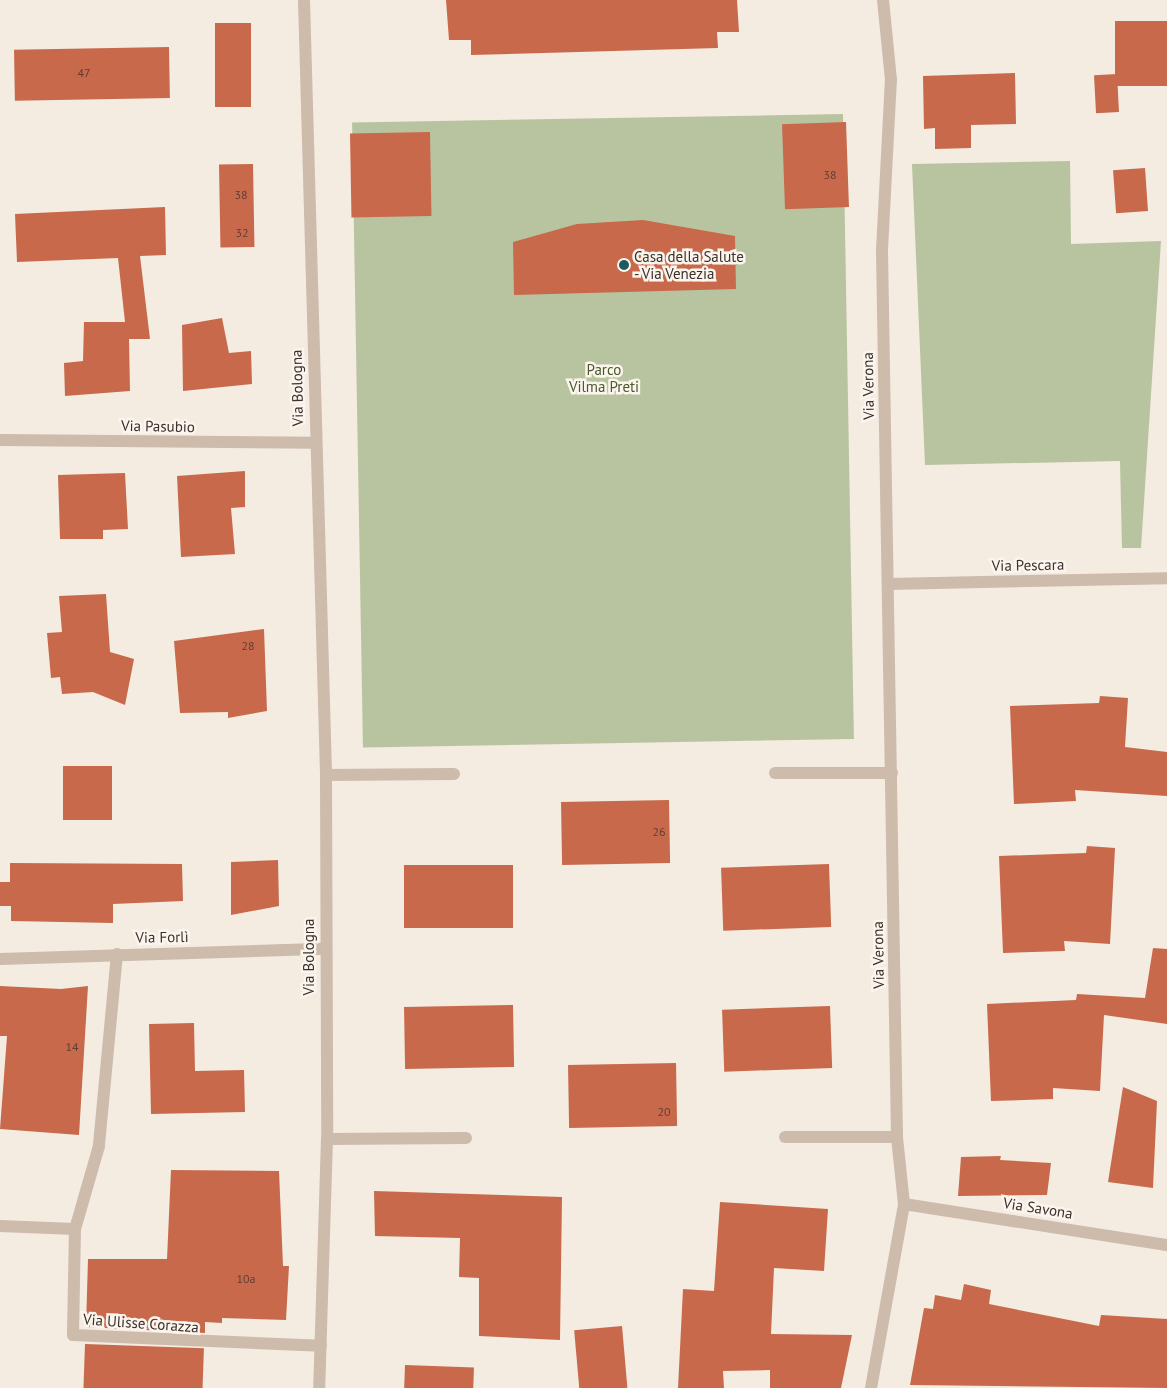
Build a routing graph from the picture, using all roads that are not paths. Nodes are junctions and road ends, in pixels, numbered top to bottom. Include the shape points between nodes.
1 (304, 0) edge
2 (883, 0) edge
3 (0, 440) edge
4 (315, 443) junction
5 (1167, 578) edge
6 (889, 584) junction
7 (892, 772) junction
8 (775, 773) dead end
9 (454, 774) dead end
10 (326, 775) junction
11 (325, 949) junction
12 (117, 954) junction
13 (0, 959) edge
14 (785, 1137) dead end
15 (897, 1137) junction
16 (466, 1138) dead end
17 (327, 1139) junction
18 (904, 1204) junction
19 (0, 1226) edge
20 (75, 1229) junction
21 (1167, 1245) edge
22 (321, 1346) junction
23 (319, 1388) edge
24 (871, 1388) edge

1 - 4 street, Via Bologna
2 - 6 street, Via Verona via 890,80 882,250
3 - 4 street, Via Pasubio
4 - 10 street, Via Bologna
5 - 6 street, Via Pescara
6 - 7 street, Via Verona
7 - 8 street
7 - 15 street, Via Verona
9 - 10 street
10 - 11 street, Via Bologna
11 - 12 street, Via Forlì
11 - 17 street, Via Bologna
12 - 13 street, Via Forlì
12 - 20 street, Via Ulisse Corazza via 99,1146
14 - 15 street
15 - 18 street, Via Verona
16 - 17 street
17 - 22 street, Via Bologna
18 - 21 street, Via Savona
18 - 24 street, Via Verona
19 - 20 street
20 - 22 street, Via Ulisse Corazza via 73,1335
22 - 23 street, Via Bologna

